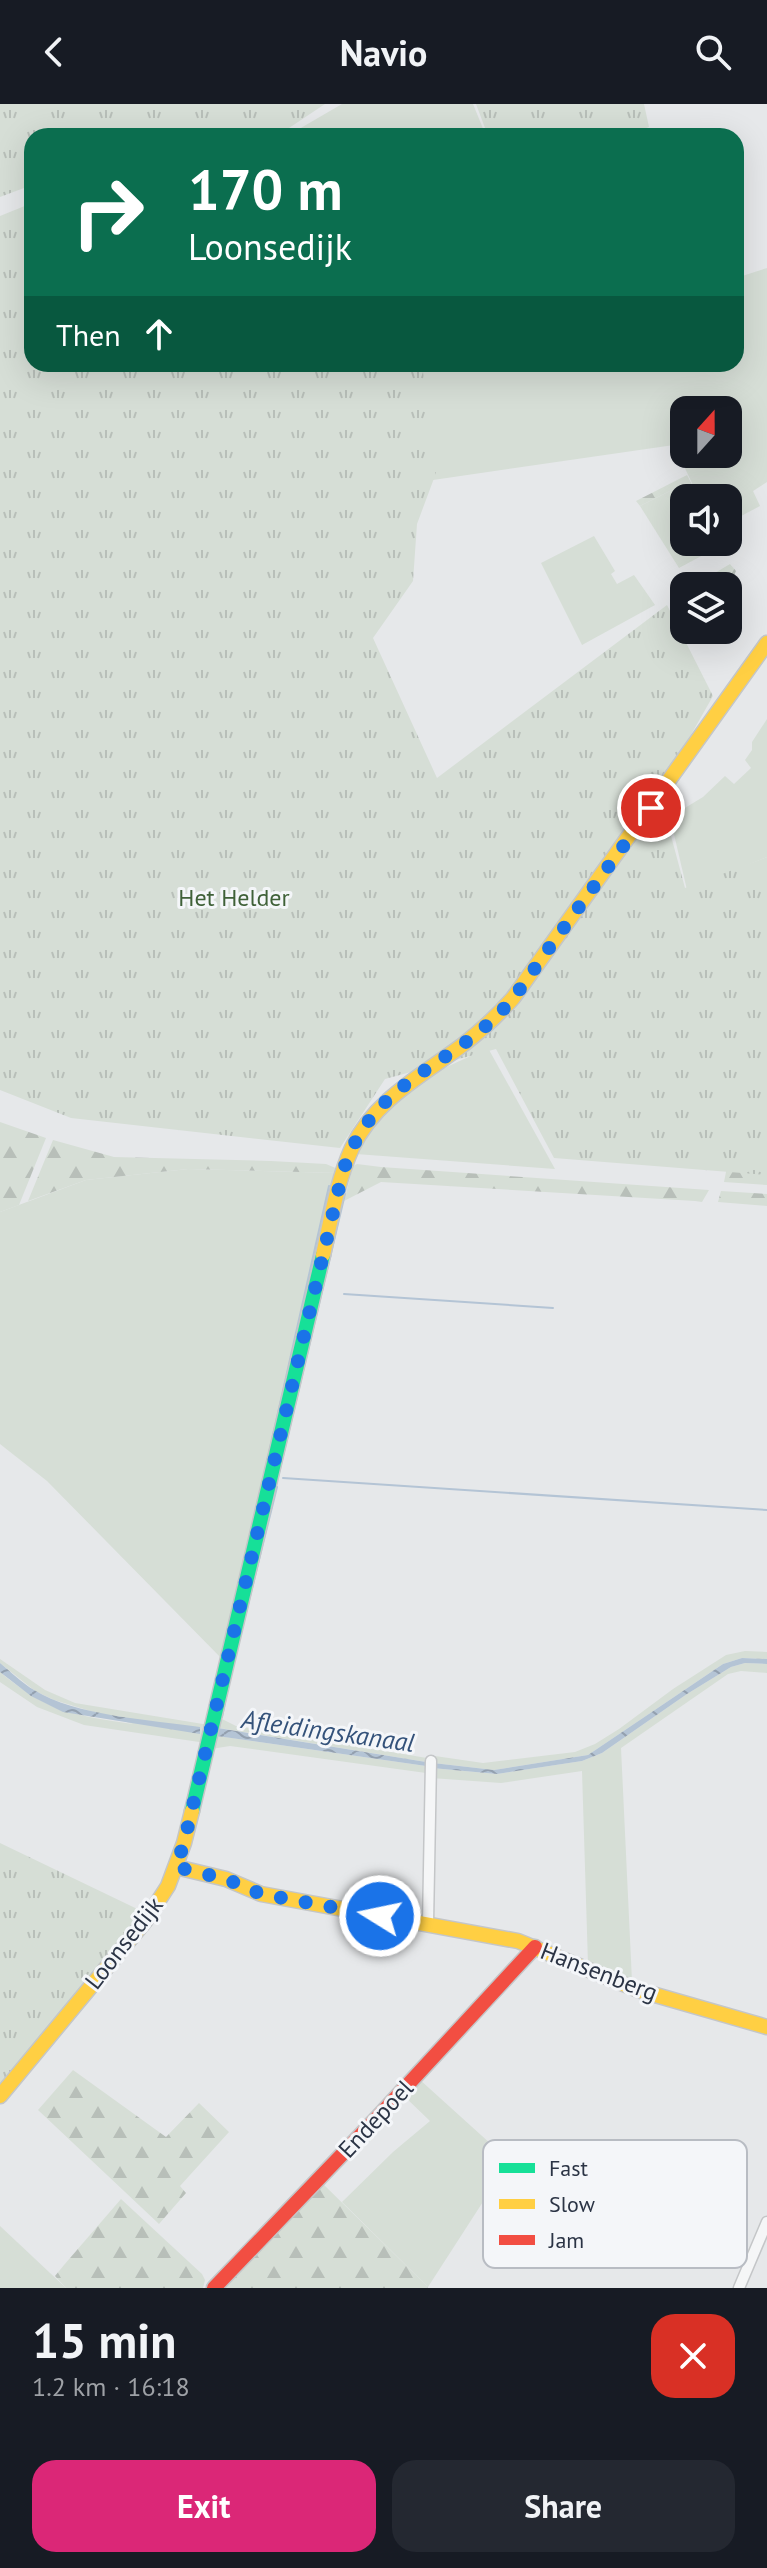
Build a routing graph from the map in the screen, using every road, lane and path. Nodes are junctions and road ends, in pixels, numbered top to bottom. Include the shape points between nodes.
1 (767, 643) edge
2 (431, 1761) dead end
3 (176, 1867) junction
4 (428, 1924) junction
5 (535, 1947) junction
6 (767, 2027) edge
7 (0, 2096) edge
8 (767, 2222) edge
9 (214, 2288) edge
10 (739, 2288) edge

1 - 3 street, Loonsedijk via 508,1004 467,1041 394,1091 371,1116 347,1160
2 - 4 street
3 - 4 street, Hansenberg via 261,1894
3 - 7 street, Loonsedijk via 146,1920
4 - 5 street, Hansenberg
5 - 6 street, Hansenberg via 638,1990
5 - 9 street, Endepoel
8 - 10 street

